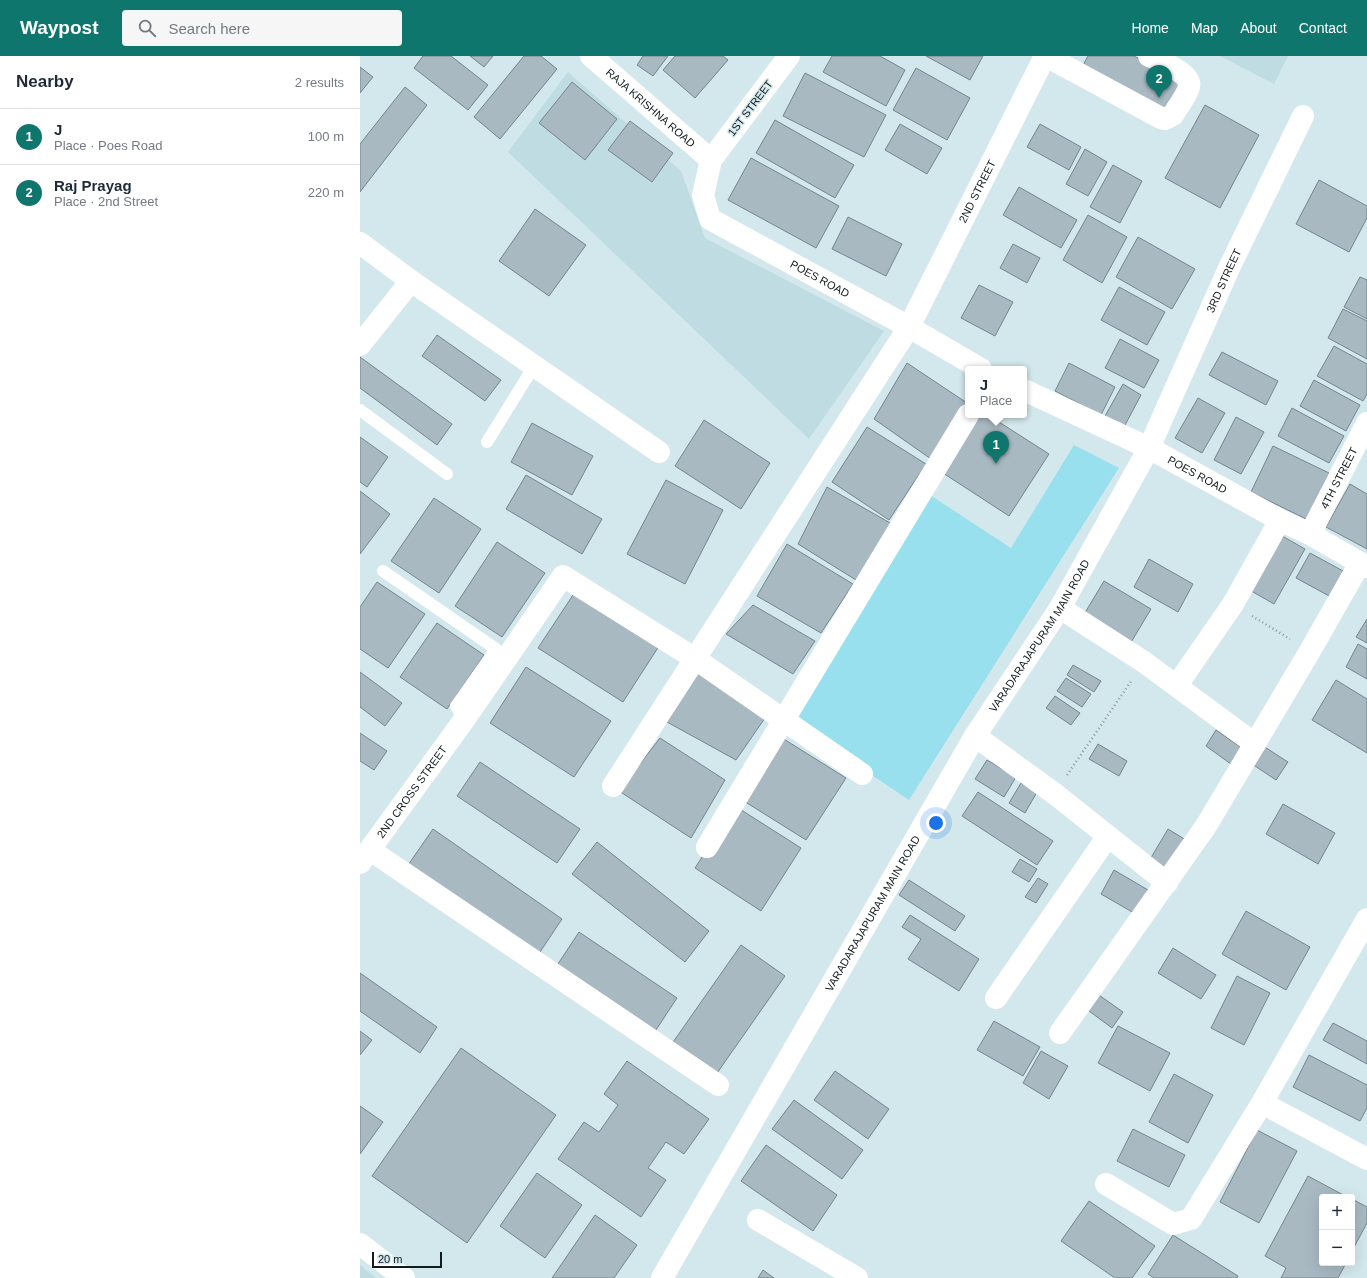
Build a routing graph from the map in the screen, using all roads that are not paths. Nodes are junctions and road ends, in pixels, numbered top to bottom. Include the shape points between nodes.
1 (591, 56) edge
2 (789, 56) edge
3 (1045, 56) edge
4 (1149, 56) edge
5 (1080, 64) edge
6 (1302, 116) dead end
7 (711, 160) junction
8 (360, 243) edge
9 (411, 281) junction
10 (909, 327) junction
11 (360, 345) edge
12 (534, 366) junction
13 (976, 366) edge
14 (1027, 391) edge
15 (360, 410) edge
16 (966, 418) edge
17 (1367, 423) edge
18 (487, 442) dead end
19 (1149, 448) junction
20 (659, 452) dead end
21 (447, 474) dead end
22 (1280, 520) junction
23 (1310, 534) junction
24 (1364, 565) edge
25 (383, 570) dead end
26 (1060, 608) junction
27 (694, 658) junction
28 (1177, 685) junction
29 (464, 720) junction
30 (785, 720) junction
31 (975, 736) junction
32 (1255, 744) junction
33 (862, 774) dead end
34 (613, 786) dead end
35 (1108, 836) junction
36 (706, 847) dead end
37 (365, 857) edge
38 (1167, 883) junction
39 (1367, 919) edge
40 (996, 998) dead end
41 (1060, 1033) dead end
42 (718, 1085) dead end
43 (1262, 1103) junction
44 (1366, 1156) edge
45 (1106, 1184) dead end
46 (758, 1220) dead end
47 (360, 1244) edge
48 (404, 1278) edge
49 (662, 1278) edge
50 (857, 1278) edge

1 - 7 street, RAJA KRISHNA ROAD
2 - 7 street, 1ST STREET
3 - 5 street
3 - 10 street, 2ND STREET
4 - 5 street via 1184,74 1189,81 1189,87 1174,115 1169,118 1161,118
6 - 19 street, 3RD STREET via 1230,266
7 - 10 street, POES ROAD via 703,195 710,219
8 - 9 street
9 - 11 street
9 - 12 street
10 - 13 street, POES ROAD
10 - 27 street, 2ND STREET
12 - 18 lane
12 - 20 street
14 - 19 street, POES ROAD
15 - 21 lane
16 - 30 street
17 - 23 street, 4TH STREET
19 - 22 street, POES ROAD
19 - 26 street, VARADARAJAPURAM MAIN ROAD
22 - 23 street, POES ROAD
22 - 28 street via 1233,604
23 - 24 street, POES ROAD
24 - 32 street
25 - 29 lane via 496,648 456,706
26 - 28 street
26 - 31 street, VARADARAJAPURAM MAIN ROAD
27 - 29 street, 2ND CROSS STREET via 563,576
27 - 30 street
27 - 34 street, 2ND STREET
28 - 32 street
29 - 37 street, 2ND CROSS STREET
30 - 33 street
30 - 36 street
31 - 35 street
31 - 49 street, VARADARAJAPURAM MAIN ROAD
32 - 38 street via 1206,826
35 - 38 street
35 - 40 street
37 - 42 street
38 - 41 street
39 - 43 street
43 - 44 street
43 - 45 street via 1191,1219 1173,1224
46 - 50 street
47 - 48 street

